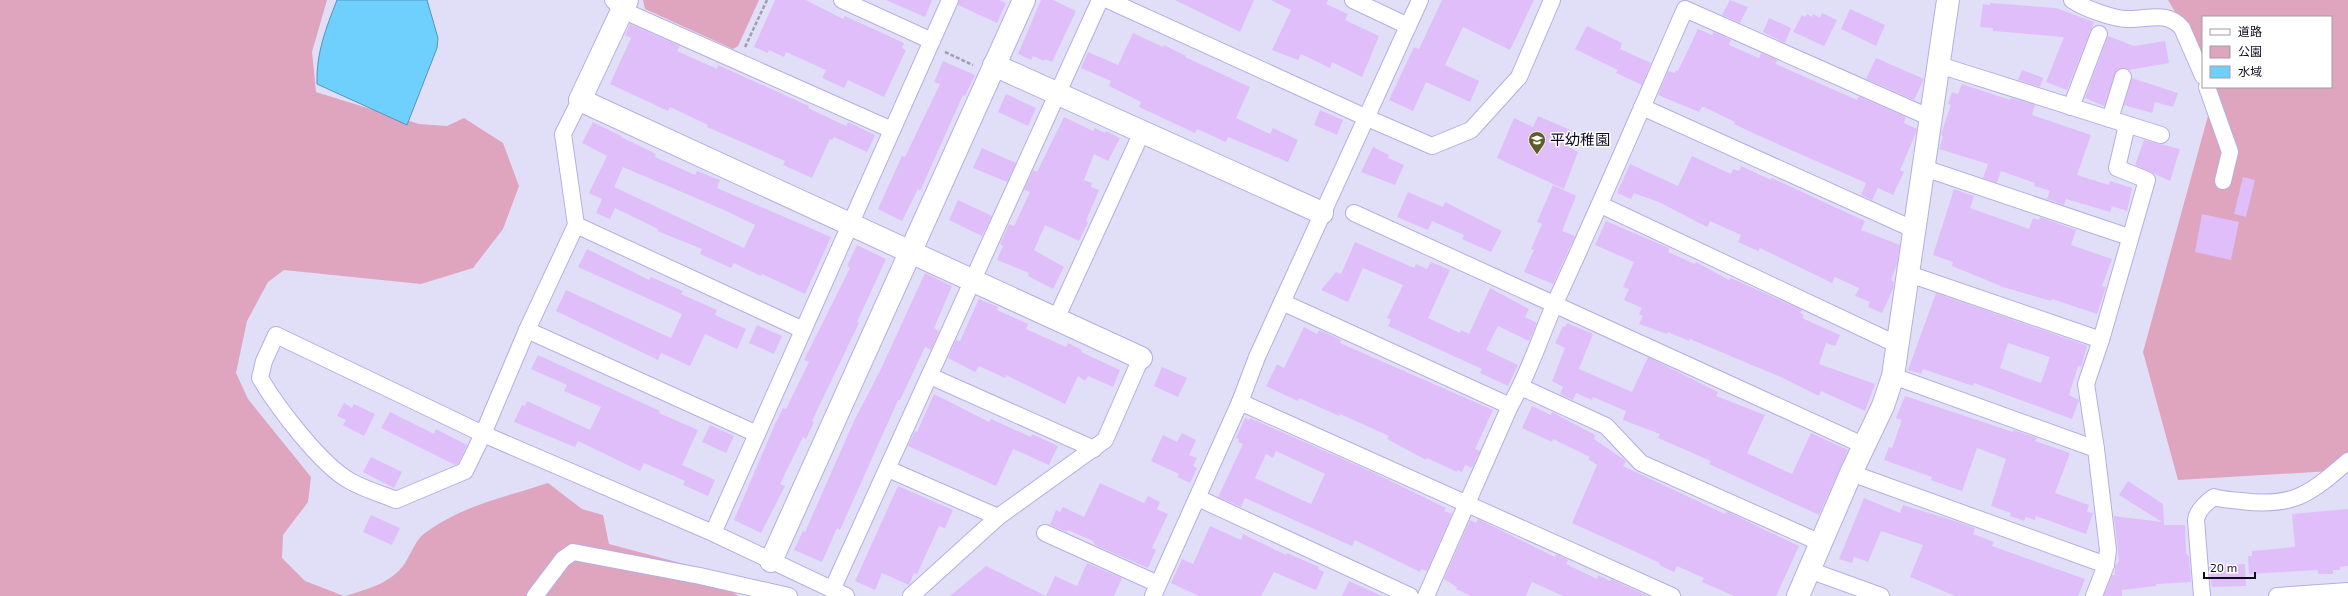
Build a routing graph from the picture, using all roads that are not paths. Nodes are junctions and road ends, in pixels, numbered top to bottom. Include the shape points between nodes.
1 (842, 0) edge
2 (950, 0) edge
3 (1024, 0) edge
4 (1100, 0) edge
5 (1108, 0) edge
6 (1353, 0) edge
7 (1420, 0) edge
8 (1552, 0) edge
9 (1948, 0) edge
10 (2072, 0) edge
11 (620, 3) edge
12 (1408, 26) junction
13 (2099, 34) dead end
14 (931, 43) junction
15 (1939, 65) junction
16 (992, 69) junction
17 (2202, 74) edge
18 (2123, 77) dead end
19 (2207, 88) edge
20 (1058, 94) junction
21 (580, 100) junction
22 (1642, 107) junction
23 (2071, 107) junction
24 (1365, 118) junction
25 (1931, 118) junction
26 (2110, 119) junction
27 (2127, 125) junction
28 (892, 130) junction
29 (1142, 132) junction
30 (2161, 135) dead end
31 (1924, 168) junction
32 (2224, 181) dead end
33 (1601, 205) junction
34 (1322, 213) junction
35 (1354, 213) dead end
36 (850, 224) junction
37 (576, 225) junction
38 (1915, 230) junction
39 (2129, 237) junction
40 (910, 252) junction
41 (1909, 274) junction
42 (973, 281) junction
43 (1282, 302) junction
44 (1554, 306) junction
45 (1056, 319) junction
46 (527, 330) junction
47 (803, 330) junction
48 (2101, 340) junction
49 (1898, 345) junction
50 (1140, 358) joint
51 (930, 376) junction
52 (1893, 376) junction
53 (1521, 387) junction
54 (1240, 402) junction
55 (1510, 406) junction
56 (483, 434) junction
57 (757, 434) junction
58 (1865, 446) junction
59 (1094, 449) junction
60 (2096, 449) junction
61 (2348, 461) edge
62 (888, 468) junction
63 (1850, 473) junction
64 (1198, 498) junction
65 (1467, 502) junction
66 (998, 517) junction
67 (713, 533) junction
68 (1045, 533) dead end
69 (1821, 543) junction
70 (770, 561) junction
71 (2106, 565) junction
72 (1809, 570) junction
73 (1156, 590) edge
74 (2348, 591) edge
75 (839, 593) edge
76 (535, 596) edge
77 (789, 596) edge
78 (911, 596) edge
79 (1410, 596) edge
80 (1426, 596) edge
81 (1672, 596) edge
82 (1798, 596) edge
83 (1881, 596) edge
84 (2094, 596) edge
85 (2202, 596) edge
86 (2277, 596) edge

1 - 14 street
2 - 14 street
3 - 16 street
4 - 20 street
5 - 24 street
6 - 12 street
7 - 12 street
8 - 24 street via 1519,77 1471,130 1432,146
9 - 15 street
10 - 17 street via 2117,18 2162,16 2176,21 2182,28
11 - 21 street
11 - 28 street via 738,62
12 - 24 street
13 - 23 street
14 - 28 street
15 - 23 street
15 - 25 street
16 - 20 street
16 - 40 street
18 - 26 street
19 - 32 street via 2230,152
20 - 29 street
20 - 42 street
21 - 36 street
21 - 37 street via 564,134
22 - 25 street via 1685,9
22 - 33 street
22 - 38 street
23 - 26 street
24 - 34 street
25 - 31 street
26 - 27 street
27 - 30 street
27 - 39 street via 2117,168 2147,180
28 - 36 street
29 - 34 street
29 - 45 street
31 - 38 street
31 - 39 street
33 - 44 street
33 - 49 street
34 - 43 street
35 - 44 street
36 - 40 street
36 - 47 street
37 - 46 street
37 - 47 street
38 - 41 street
39 - 48 street
40 - 42 street
40 - 70 street
41 - 48 street
41 - 49 street
42 - 45 street
42 - 51 street
43 - 54 street
43 - 55 street
44 - 53 street
44 - 58 street
45 - 50 street
46 - 56 street
46 - 57 street
47 - 57 street
48 - 60 street via 2086,384
49 - 52 street
50 - 59 street via 1106,440
51 - 59 street
51 - 62 street
52 - 58 street
52 - 60 street
53 - 55 street
53 - 69 street via 1606,426 1641,463
54 - 64 street
54 - 65 street
55 - 65 street
56 - 56 street via 465,471 396,500 350,482 332,468 274,402 260,378 264,361 276,335
56 - 67 street
57 - 67 street
58 - 63 street
59 - 66 street
60 - 71 street via 2108,550
61 - 85 street via 2302,496 2287,502 2260,504 2214,497 2208,501 2196,515
62 - 66 street
62 - 75 street
63 - 69 street
63 - 71 street
64 - 73 street
64 - 79 street
65 - 80 street
65 - 81 street
66 - 78 street
67 - 70 street
68 - 73 street
69 - 72 street
70 - 75 street
71 - 84 street
72 - 82 street
72 - 83 street
74 - 86 street
76 - 77 street via 562,559 573,552

